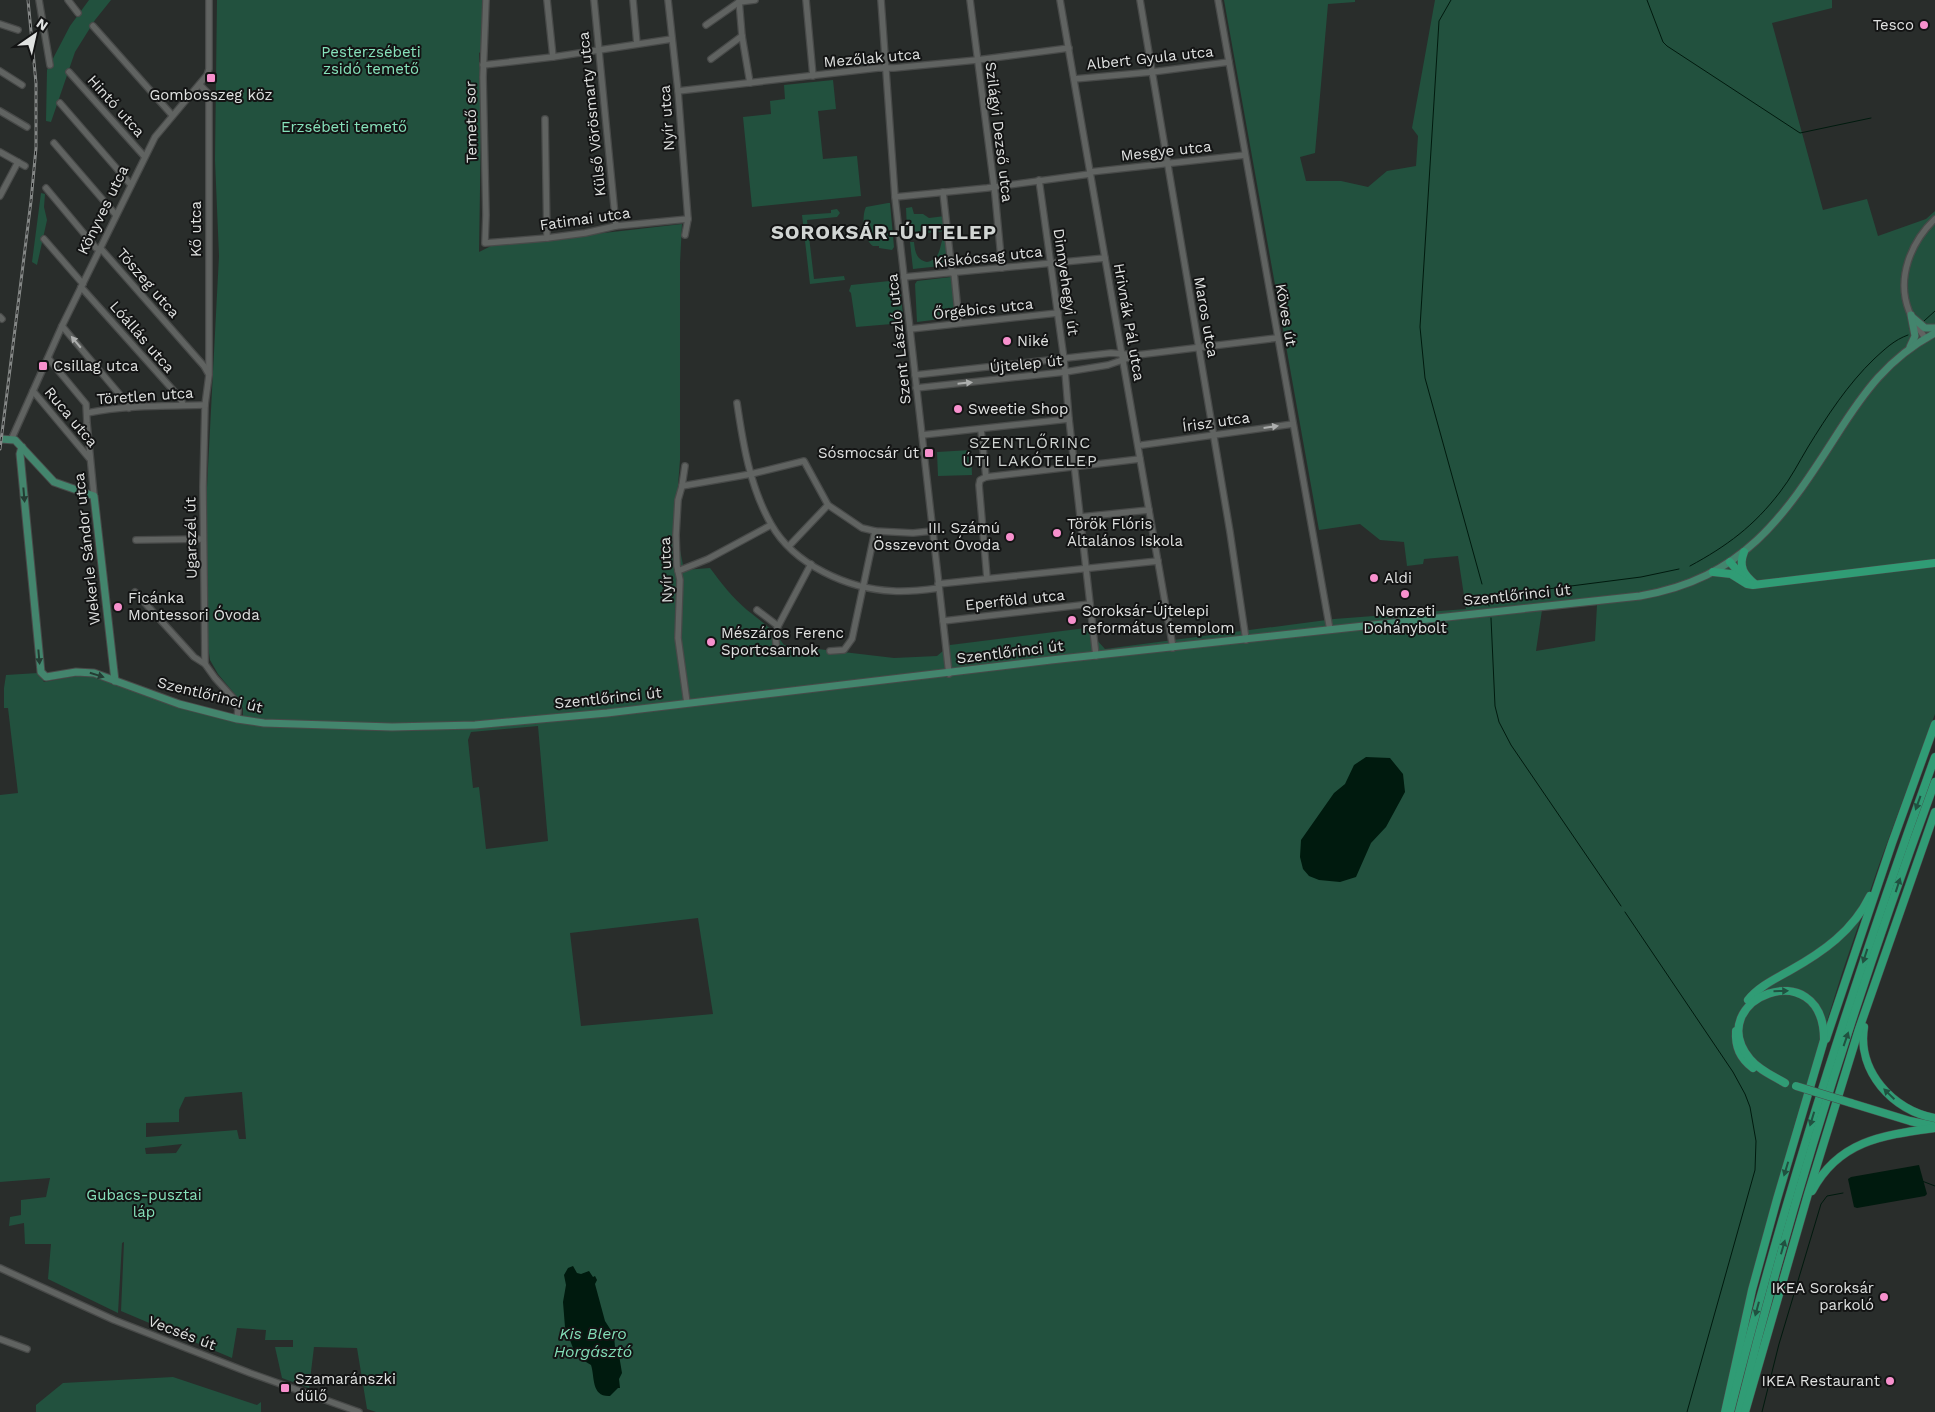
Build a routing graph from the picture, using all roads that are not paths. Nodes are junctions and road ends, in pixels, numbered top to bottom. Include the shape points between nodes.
1 (39, 0) edge
2 (68, 0) edge
3 (209, 0) edge
4 (486, 0) edge
5 (547, 0) edge
6 (594, 0) edge
7 (633, 0) edge
8 (668, 0) edge
9 (755, 0) edge
10 (806, 0) edge
11 (881, 0) edge
12 (970, 0) edge
13 (1060, 0) edge
14 (1140, 0) edge
15 (739, 1) edge
16 (1218, 2) edge
17 (78, 13) dead end
18 (0, 24) edge
19 (706, 25) dead end
20 (93, 26) dead end
21 (18, 30) dead end
22 (742, 36) junction
23 (672, 39) junction
24 (637, 44) junction
25 (1069, 48) junction
26 (598, 50) junction
27 (552, 57) junction
28 (711, 59) dead end
29 (978, 60) junction
30 (1229, 62) junction
31 (50, 65) dead end
32 (483, 65) junction
33 (886, 68) junction
34 (0, 71) edge
35 (69, 72) dead end
36 (1152, 72) junction
37 (813, 76) junction
38 (1074, 79) junction
39 (750, 83) junction
40 (22, 85) dead end
41 (200, 85) junction
42 (678, 91) junction
43 (60, 103) dead end
44 (0, 111) edge
45 (172, 115) junction
46 (545, 119) dead end
47 (27, 127) dead end
48 (54, 143) dead end
49 (0, 152) edge
50 (1246, 155) junction
51 (144, 156) junction
52 (18, 162) junction
53 (1168, 163) junction
54 (25, 166) dead end
55 (1090, 173) junction
56 (1039, 180) junction
57 (131, 184) junction
58 (993, 186) junction
59 (46, 188) dead end
60 (943, 192) junction
61 (1, 193) edge
62 (895, 197) junction
63 (116, 215) junction
64 (688, 219) junction
65 (1935, 219) edge
66 (616, 226) junction
67 (685, 235) dead end
68 (547, 238) junction
69 (44, 240) dead end
70 (485, 243) joint
71 (99, 249) junction
72 (1105, 258) junction
73 (1052, 263) junction
74 (1002, 268) junction
75 (953, 273) junction
76 (904, 277) junction
77 (82, 285) junction
78 (1058, 313) junction
79 (1911, 316) junction
80 (959, 323) junction
81 (62, 326) junction
82 (1935, 328) edge
83 (910, 329) junction
84 (1935, 333) edge
85 (1278, 338) junction
86 (1925, 338) junction
87 (1199, 348) junction
88 (1908, 349) junction
89 (1122, 353) junction
90 (1137, 355) junction
91 (48, 358) junction
92 (1064, 359) junction
93 (1123, 360) junction
94 (1066, 372) junction
95 (208, 375) junction
96 (915, 375) junction
97 (916, 388) junction
98 (33, 391) junction
99 (737, 404) dead end
100 (183, 405) junction
101 (205, 405) junction
102 (128, 408) junction
103 (87, 413) junction
104 (1069, 419) junction
105 (1293, 424) junction
106 (981, 430) junction
107 (922, 435) junction
108 (1214, 435) junction
109 (12, 438) junction
110 (0, 439) edge
111 (1142, 445) dead end
112 (22, 447) junction
113 (90, 459) junction
114 (1140, 459) junction
115 (685, 466) dead end
116 (1074, 466) junction
117 (751, 474) junction
118 (986, 477) junction
119 (682, 486) junction
120 (94, 496) junction
121 (828, 505) junction
122 (1149, 510) junction
123 (1080, 517) junction
124 (771, 525) junction
125 (875, 531) junction
126 (932, 531) junction
127 (203, 539) junction
128 (136, 540) dead end
129 (789, 546) junction
130 (1744, 552) junction
131 (1158, 561) junction
132 (1730, 562) junction
133 (811, 564) junction
134 (1935, 564) edge
135 (1086, 568) junction
136 (678, 571) junction
137 (1713, 572) junction
138 (1735, 575) junction
139 (987, 578) junction
140 (1756, 585) junction
141 (939, 586) junction
142 (863, 587) junction
143 (135, 592) dead end
144 (1090, 604) junction
145 (757, 610) dead end
146 (943, 621) junction
147 (778, 626) junction
148 (1330, 630) junction
149 (1246, 640) junction
150 (1173, 648) junction
151 (830, 651) dead end
152 (777, 653) dead end
153 (1096, 656) junction
154 (205, 664) junction
155 (949, 674) junction
156 (115, 682) junction
157 (687, 703) junction
158 (237, 719) junction
159 (1935, 724) edge
160 (1935, 757) edge
161 (1935, 782) edge
162 (1935, 812) edge
163 (1892, 843) junction
164 (1868, 1004) junction
165 (1820, 1055) junction
166 (1785, 1082) junction
167 (1888, 1114) junction
168 (1935, 1120) edge
169 (1935, 1127) edge
170 (1800, 1223) junction
171 (0, 1268) edge
172 (0, 1339) edge
173 (27, 1349) dead end
174 (359, 1412) edge
175 (1725, 1412) edge
176 (1730, 1412) edge
177 (1739, 1412) edge
178 (1745, 1412) edge

1 - 31 street
2 - 17 street
3 - 41 street, Könyves utca via 209,69
4 - 32 street, Temető sor
5 - 27 street
6 - 26 street, Külső Vörösmarty utca
7 - 24 street
8 - 23 street, Nyír utca
9 - 15 street
10 - 37 street
11 - 33 street, Szent László utca
12 - 29 street, Szilágyi Dezső utca
13 - 25 street, Hrivnák Pál utca
14 - 36 street, Maros utca
15 - 19 street
15 - 22 street
16 - 30 street, Köves út
18 - 21 street
20 - 45 street
22 - 28 street
22 - 39 street
23 - 24 street
23 - 42 street, Nyír utca
24 - 26 street
25 - 29 street, Mezőlak utca
25 - 38 street, Hrivnák Pál utca
26 - 27 street
26 - 66 street, Külső Vörösmarty utca
27 - 32 street
29 - 33 street, Mezőlak utca
29 - 58 street, Szilágyi Dezső utca
30 - 36 street, Albert Gyula utca
30 - 50 street, Köves út
32 - 70 street, Temető sor
33 - 37 street, Mezőlak utca
33 - 62 street, Szent László utca
34 - 40 street
35 - 51 street, Hintó utca
36 - 38 street, Albert Gyula utca
36 - 53 street, Maros utca
37 - 39 street, Mezőlak utca
38 - 55 street, Hrivnák Pál utca
39 - 42 street, Mezőlak utca
41 - 45 street, Könyves utca
41 - 95 street, Kő utca via 209,97
42 - 64 street, Nyír utca
43 - 57 street
44 - 47 street
45 - 51 street, Könyves utca
46 - 68 street
48 - 63 street
49 - 52 street
50 - 53 street, Mesgye utca
50 - 85 street, Köves út
51 - 57 street, Könyves utca
52 - 54 street
52 - 61 street
53 - 55 street, Mesgye utca
53 - 87 street, Maros utca
55 - 56 street, Mesgye utca
55 - 72 street, Hrivnák Pál utca
56 - 58 street, Mesgye utca
56 - 73 street, Dinnyehegyi út
57 - 63 street, Könyves utca
58 - 60 street, Mesgye utca
58 - 74 street, Szilágyi Dezső utca
59 - 71 street, Tószeg utca
60 - 62 street, Mesgye utca
60 - 75 street
62 - 76 street, Szent László utca
63 - 71 street, Könyves utca
64 - 66 street, Fatimai utca
64 - 67 street, Nyír utca
65 - 79 street via 1920,235 1908,263 1905,288
66 - 68 street, Fatimai utca
68 - 70 street, Fatimai utca
69 - 77 street, Lóállás utca
71 - 77 street, Könyves utca
71 - 95 street, Tószeg utca via 204,366
72 - 73 street, Kiskócsag utca
72 - 89 street, Hrivnák Pál utca
73 - 74 street, Kiskócsag utca
73 - 78 street, Dinnyehegyi út
74 - 75 street, Kiskócsag utca
75 - 76 street, Kiskócsag utca
75 - 80 street
76 - 83 street, Szent László utca
77 - 81 street, Könyves utca
77 - 100 street, Lóállás utca
78 - 80 street, Őrgébics utca
78 - 92 street, Dinnyehegyi út
79 - 82 main road via 1922,326
79 - 86 street
79 - 88 main road via 1915,336
80 - 83 street, Őrgébics utca
81 - 91 street, Könyves utca
102 -> 81 street
83 - 96 street, Szent László utca
84 - 86 main road, Szentlőrinci út
85 - 87 street, Újtelep út
85 - 105 street, Köves út
86 - 88 main road, Szentlőrinci út
87 - 90 street, Újtelep út
87 - 108 street, Maros utca
88 - 130 main road, Szentlőrinci út via 1876,378 1794,500 1769,530
89 - 90 street, Újtelep út
89 - 92 street, Újtelep út
89 - 93 street, Hrivnák Pál utca
90 - 93 street, Újtelep út
91 - 98 street, Könyves utca
91 - 103 street via 86,404
92 - 94 street, Dinnyehegyi út
92 - 96 street, Újtelep út
93 - 94 street, Újtelep út
93 - 114 street, Hrivnák Pál utca
97 -> 94 street, Újtelep út
94 - 104 street, Dinnyehegyi út
95 - 101 street, Ugarszél út
96 - 97 street, Szent László utca
97 - 107 street, Szent László utca
98 - 109 street, Könyves utca
98 - 113 street, Ruca utca
99 - 117 street
100 - 101 street, Töretlen utca
100 - 102 street, Töretlen utca
101 - 127 street, Ugarszél út
102 - 103 street, Töretlen utca
103 - 113 street, Wekerle Sándor utca
104 - 106 street
104 - 116 street, Dinnyehegyi út
108 -> 105 street, Írisz utca
105 - 148 street, Köves út
106 - 107 street
106 - 118 street
107 - 126 street, Szent László utca
108 - 111 street, Írisz utca
108 - 149 street, Maros utca
109 - 110 main road
109 - 112 main road
112 - 120 main road via 54,482
112 -> 156 main road, Szentlőrinci út via 20,454 41,672 46,677 94,673
113 - 120 street, Wekerle Sándor utca
114 - 116 street
114 - 122 street, Hrivnák Pál utca
115 - 119 street, Nyír utca
116 - 118 street
116 - 123 street, Dinnyehegyi út
117 - 119 street
117 - 121 street via 804,461
117 - 124 street
118 - 139 street via 980,480 979,485
119 - 136 street, Nyír utca via 676,535
120 - 156 main road, Wekerle Sándor utca
121 - 125 street via 862,528
121 - 129 street
122 - 123 street
122 - 131 street, Hrivnák Pál utca
123 - 135 street, Dinnyehegyi út
124 - 129 street
124 - 136 street via 708,559
125 - 126 street
125 - 142 street
126 - 141 street, Szent László utca
127 - 128 street
127 - 154 street, Ugarszél út
129 - 133 street
130 - 132 main road, Szentlőrinci út
130 - 140 highway via 1742,570
131 - 135 street
131 - 150 street, Hrivnák Pál utca
132 - 137 main road, Szentlőrinci út
132 - 138 highway
132 - 140 highway via 1743,577
133 - 142 street
133 - 147 street
134 - 140 highway
135 - 139 street
135 - 144 street, Dinnyehegyi út
136 - 157 street, Nyír utca via 678,638
137 - 138 highway
137 - 148 main road, Szentlőrinci út via 1680,586 1640,596
138 - 140 highway via 1747,584
139 - 141 street
141 - 142 street via 906,592
141 - 146 street, Szent László utca
142 - 151 street via 852,639 844,650
143 - 154 street via 194,657
144 - 146 street, Eperföld utca
144 - 153 street, Dinnyehegyi út
145 - 147 street
146 - 155 street, Szent László utca
147 - 152 street via 775,638
148 - 149 main road, Szentlőrinci út
149 - 150 main road, Szentlőrinci út
150 - 153 main road, Szentlőrinci út
153 - 155 main road, Szentlőrinci út
154 - 158 street via 235,700
155 - 157 main road, Szentlőrinci út
156 - 158 main road, Szentlőrinci út
157 - 158 main road, Szentlőrinci út via 465,725 307,725
159 - 163 highway
160 -> 176 highway via 1892,874 1823,1082
177 -> 161 highway via 1800,1185 1831,1085
162 - 164 highway
163 - 165 highway
163 - 166 highway via 1866,905 1844,933 1757,991 1740,1014 1736,1040 1741,1056 1757,1071
168 -> 164 highway via 1898,1103 1883,1089 1871,1070 1863,1035
164 - 170 highway
166 -> 165 highway via 1755,1064 1742,1043 1741,1022 1755,1000 1784,990 1810,1001 1823,1025
165 -> 175 highway via 1776,1199
166 - 167 highway, bridge
167 - 168 highway
167 - 169 highway
169 - 170 highway via 1876,1138 1849,1150 1816,1183
170 - 178 highway
171 - 174 street, Vecsés út via 114,1320
172 - 173 street

